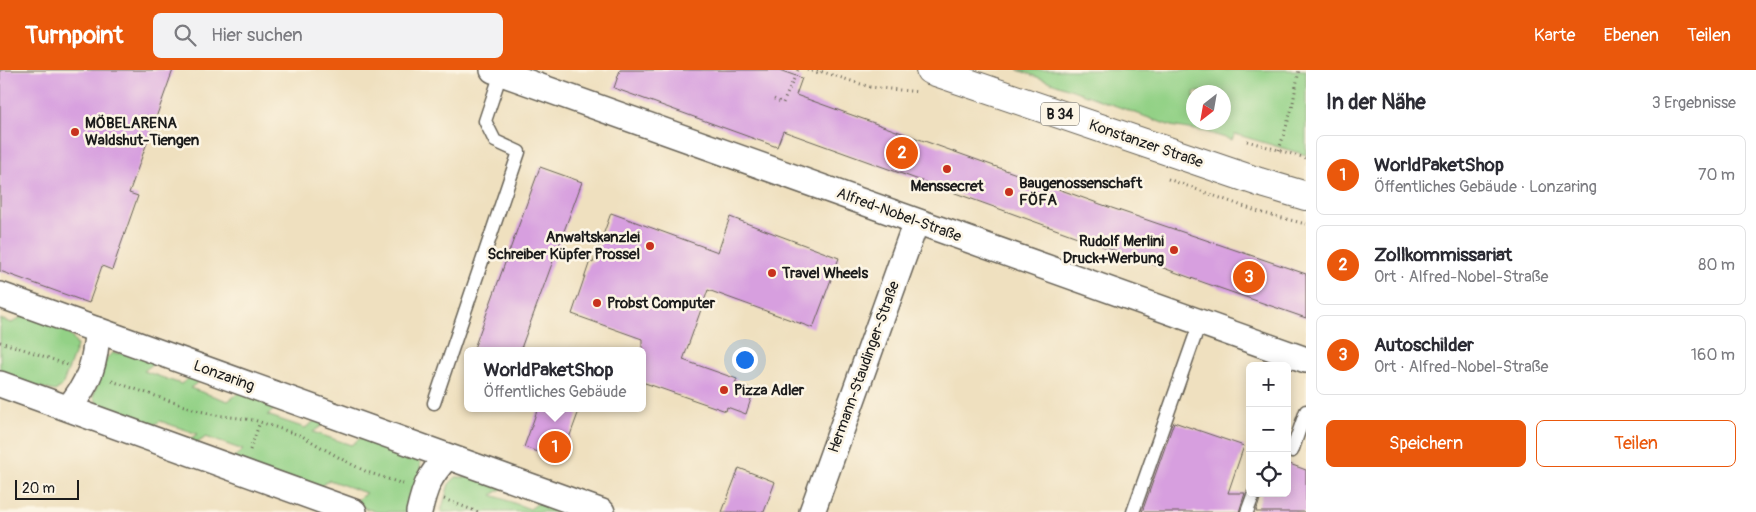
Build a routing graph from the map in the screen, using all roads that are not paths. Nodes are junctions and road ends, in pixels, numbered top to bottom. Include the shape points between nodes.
1 (497, 72) edge
2 (927, 81) edge
3 (1306, 196) edge
4 (916, 222) junction
5 (0, 295) edge
6 (1200, 322) junction
7 (97, 330) junction
8 (1306, 360) edge
9 (0, 384) edge
10 (434, 403) dead end
11 (68, 408) junction
12 (1306, 411) edge
13 (1291, 450) edge
14 (447, 457) junction
15 (1253, 497) edge
16 (422, 502) edge
17 (354, 512) edge
18 (602, 512) edge
19 (812, 512) edge
20 (1133, 512) edge
21 (1247, 512) edge

1 - 4 street, Alfred-Nobel-Straße
1 - 10 lane via 485,121 495,141 519,152
2 - 3 main road, Konstanzer Straße / B 34
4 - 6 street, Alfred-Nobel-Straße
4 - 19 street, Hermann-Staudinger-Straße
5 - 7 street, Lonzaring
6 - 8 street, Alfred-Nobel-Straße
6 - 20 lane
7 - 11 street via 97,350 91,373 81,394
7 - 14 street, Lonzaring
9 - 11 street
11 - 17 street
12 - 13 lane
14 - 16 street via 433,472
14 - 18 street, Lonzaring
15 - 21 lane

